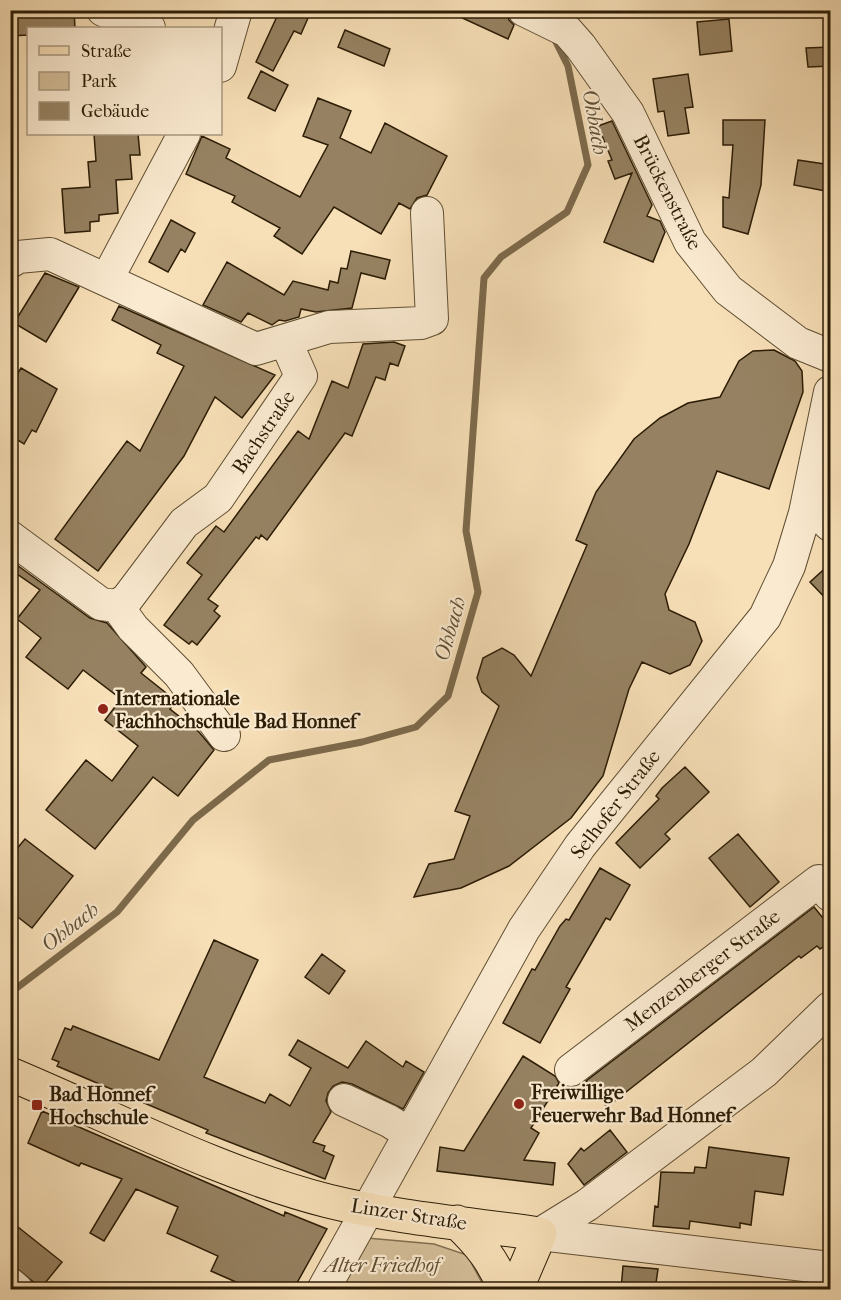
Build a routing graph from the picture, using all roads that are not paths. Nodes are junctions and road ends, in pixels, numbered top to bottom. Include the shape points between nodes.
1 (103, 10) edge
2 (236, 10) edge
3 (547, 22) edge
4 (146, 27) edge
5 (222, 60) edge
6 (183, 135) edge
7 (427, 213) dead end
8 (10, 262) edge
9 (107, 279) junction
10 (286, 342) junction
11 (831, 356) edge
12 (831, 392) edge
13 (818, 519) edge
14 (10, 537) edge
15 (117, 606) junction
16 (224, 735) dead end
17 (831, 895) edge
18 (831, 1008) edge
19 (571, 1070) dead end
20 (10, 1074) edge
21 (344, 1100) dead end
22 (410, 1134) junction
23 (368, 1210) junction
24 (457, 1222) junction
25 (540, 1234) junction
26 (831, 1268) edge
27 (10, 1284) edge
28 (17, 1290) edge
29 (323, 1290) edge
30 (505, 1290) edge
31 (516, 1290) edge

1 - 4 street
2 - 5 street
3 - 11 street, Brückenstraße via 628,113 690,242 728,290 798,343
6 - 9 street
7 - 10 street via 432,319 421,323 329,327
8 - 9 street via 18,257 50,254
9 - 10 street via 256,349
10 - 15 street, Bachstraße via 301,376 218,498 184,523 127,599
12 - 13 street, Selhofer Straße
13 - 22 street, Selhofer Straße via 789,566 765,617 574,855 524,929
14 - 15 street via 101,604
15 - 16 street via 179,674
17 - 19 street, Menzenberger Straße via 819,881
18 - 25 street via 764,1072 615,1186
20 - 23 main road, Linzer Straße via 256,1178
21 - 22 street
22 - 23 street, Selhofer Straße
23 - 24 main road, Linzer Straße
23 - 29 street, Selhofer Straße
24 - 25 main road, Linzer Straße
24 - 30 main road via 480,1243
25 - 26 street, Linzer Straße
25 - 31 main road
27 - 28 street

